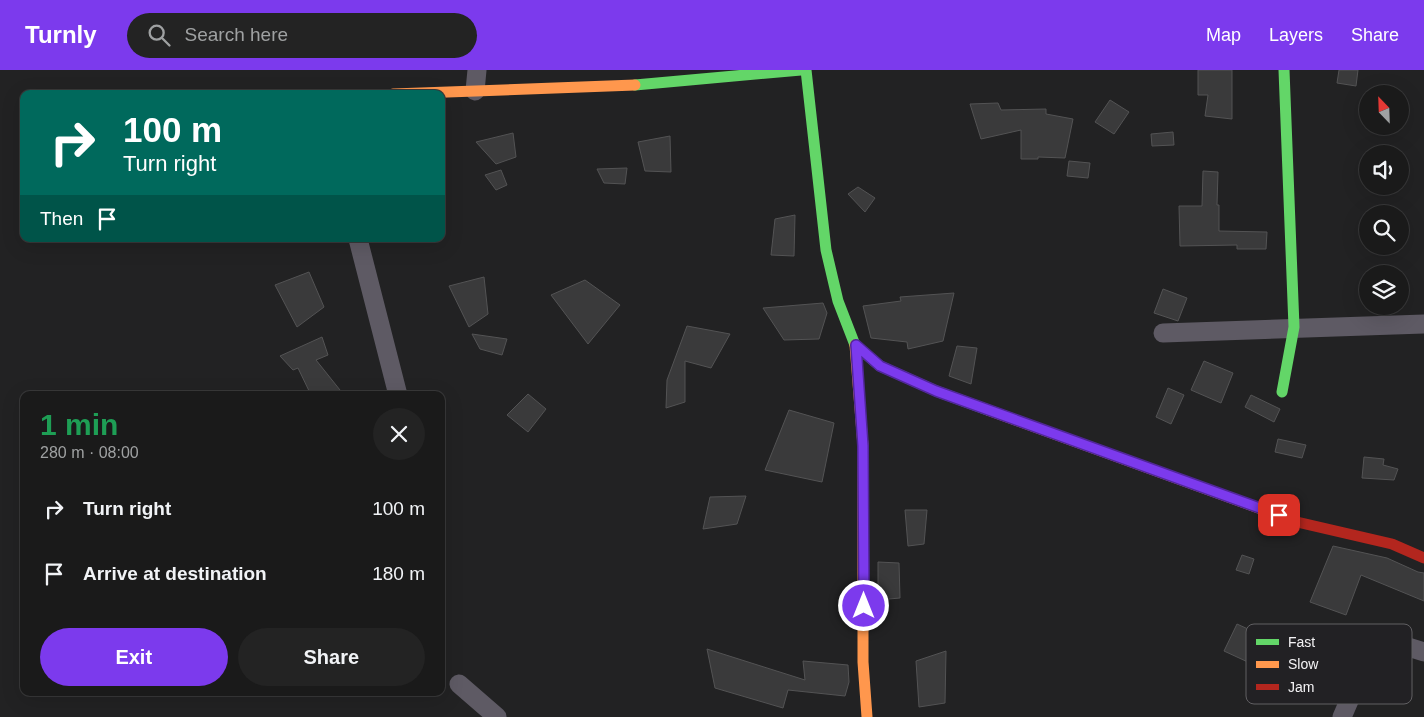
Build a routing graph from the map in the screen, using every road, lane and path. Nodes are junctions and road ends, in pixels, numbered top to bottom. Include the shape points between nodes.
1 (477, 70) edge
2 (801, 70) edge
3 (806, 70) edge
4 (1284, 70) edge
5 (475, 90) junction
6 (445, 91) edge
7 (359, 242) edge
8 (1424, 324) edge
9 (1294, 327) junction
10 (1163, 332) dead end
11 (856, 345) junction
12 (397, 391) edge
13 (1282, 392) dead end
14 (1424, 558) edge
15 (1412, 648) edge
16 (1424, 652) edge
17 (459, 684) dead end
18 (1348, 704) edge
19 (497, 717) edge
20 (867, 717) edge
21 (1342, 717) edge

1 - 5 street
2 - 5 street via 623,86
3 - 11 street via 826,250 838,301
4 - 9 street
5 - 6 street
7 - 12 street
8 - 9 street
9 - 10 street
9 - 13 street
11 - 14 street via 880,366 936,391 1297,522 1392,544
11 - 20 street via 863,446 863,662
15 - 16 street
17 - 19 street
18 - 21 street

